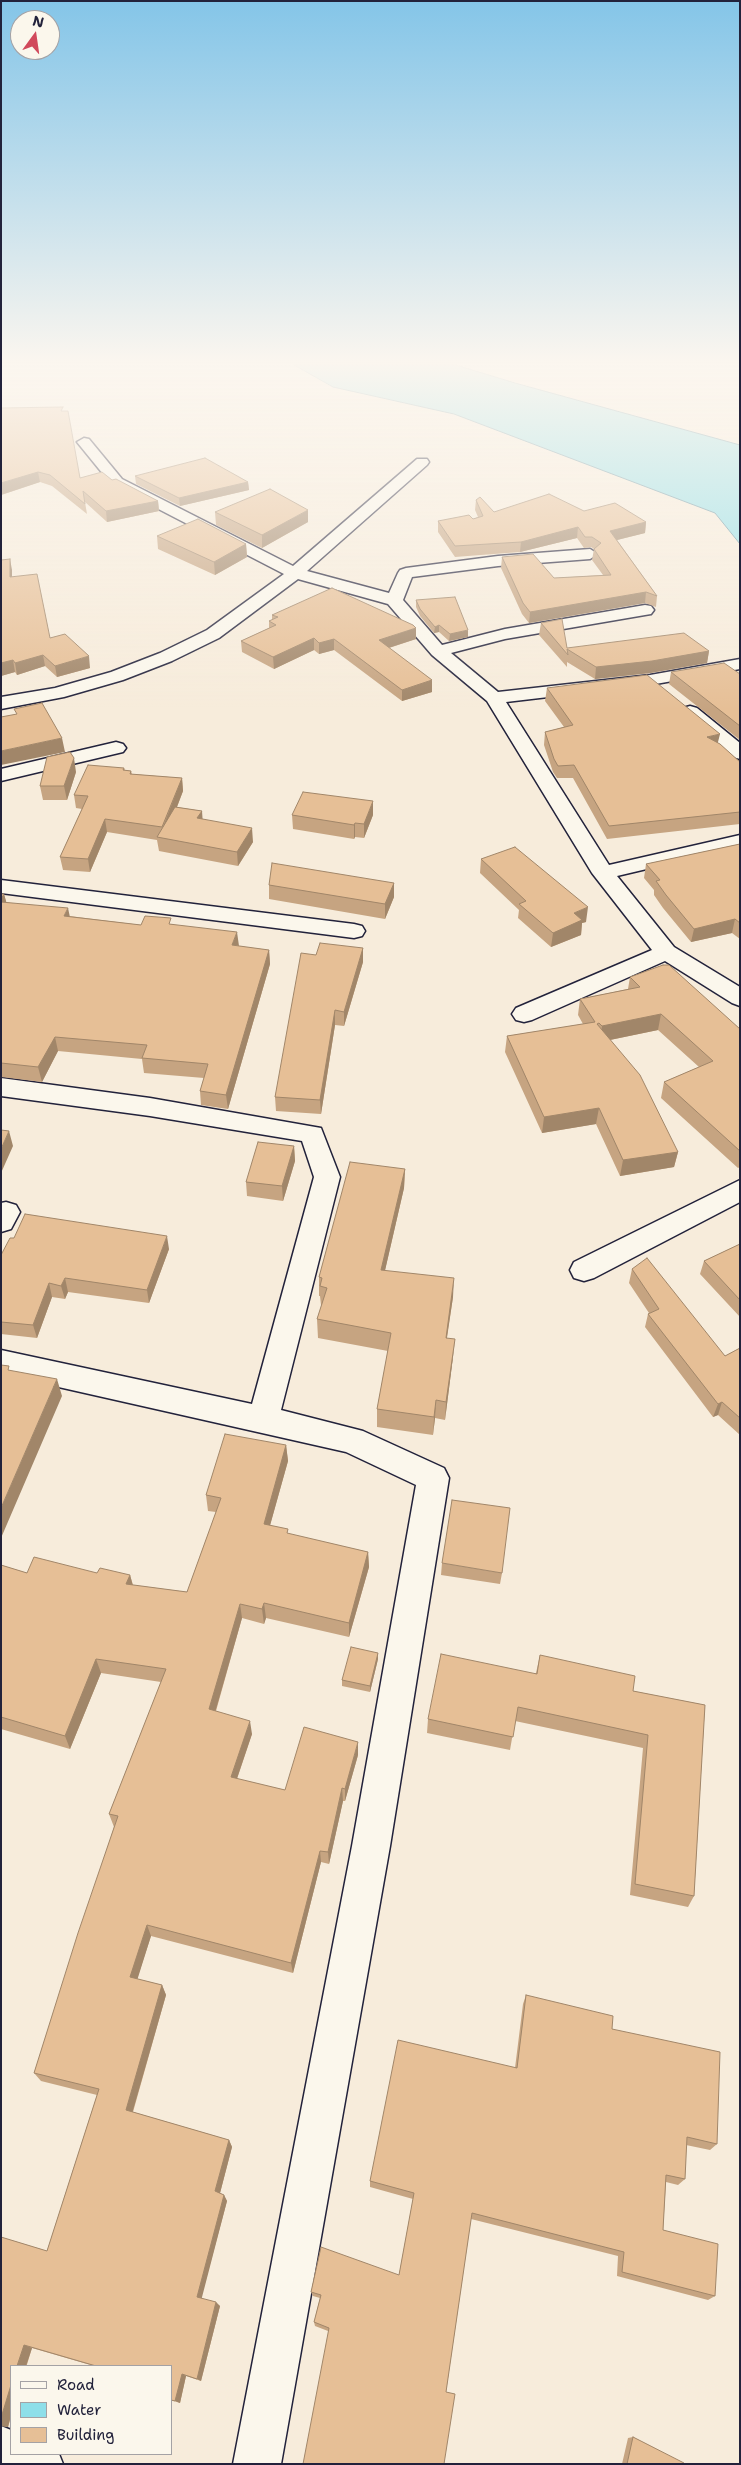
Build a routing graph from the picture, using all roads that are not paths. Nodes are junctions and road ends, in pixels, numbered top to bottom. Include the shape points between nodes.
1 (115, 480) edge
2 (401, 480) edge
3 (590, 554) dead end
4 (295, 573) junction
5 (394, 600) junction
6 (644, 610) dead end
7 (438, 651) junction
8 (740, 664) edge
9 (650, 680) junction
10 (494, 698) junction
11 (1, 702) edge
12 (116, 748) dead end
13 (740, 753) edge
14 (1, 775) edge
15 (740, 841) edge
16 (603, 873) junction
17 (1, 886) edge
18 (354, 931) dead end
19 (666, 952) junction
20 (740, 998) edge
21 (524, 1014) dead end
22 (1, 1087) edge
23 (740, 1190) edge
24 (584, 1270) dead end
25 (1, 1362) edge
26 (263, 1419) junction
27 (15, 2455) edge
28 (39, 2464) edge
29 (257, 2464) edge

1 - 4 street
2 - 4 street
3 - 5 street via 406,573
4 - 5 street
4 - 11 street via 213,634 166,657 66,691
5 - 7 street
6 - 7 street via 514,632
7 - 10 street
8 - 9 street
9 - 10 street
9 - 13 street
10 - 16 street
12 - 14 street
15 - 16 street
16 - 19 street
17 - 18 street
19 - 20 street
19 - 21 street
22 - 26 street via 150,1106 312,1134 327,1177
23 - 24 street
25 - 26 street
26 - 29 street via 352,1440 433,1478 371,1846
27 - 28 street

